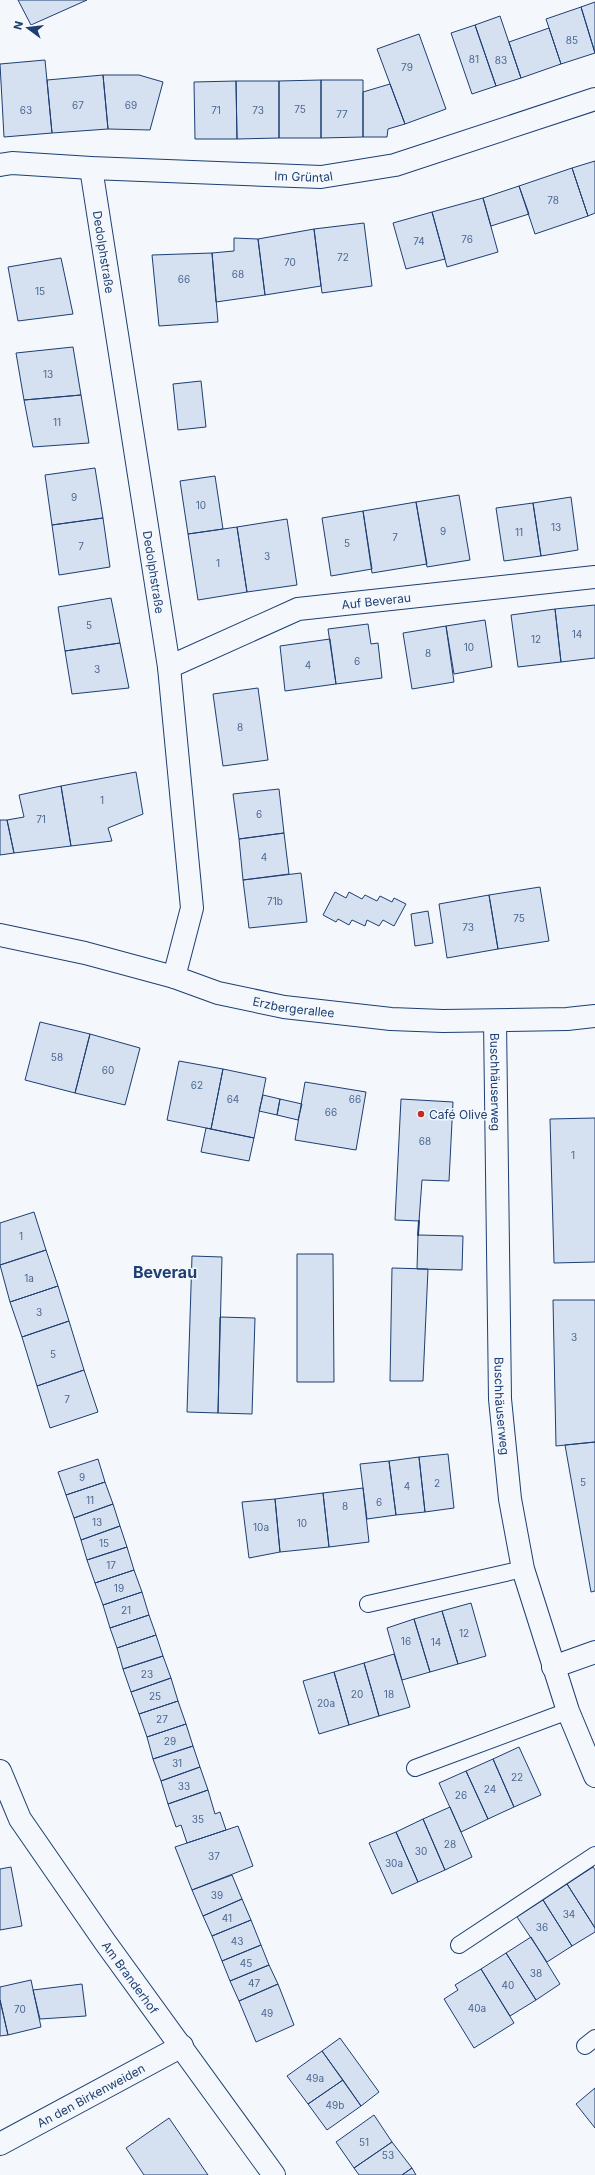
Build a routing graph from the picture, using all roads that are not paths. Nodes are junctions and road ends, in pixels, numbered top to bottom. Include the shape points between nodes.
1 (595, 98) edge
2 (0, 165) edge
3 (91, 168) junction
4 (595, 577) edge
5 (169, 667) junction
6 (0, 935) edge
7 (174, 977) junction
8 (595, 1016) edge
9 (495, 1021) junction
10 (523, 1569) junction
11 (368, 1604) dead end
12 (595, 1652) edge
13 (553, 1666) junction
14 (568, 1711) junction
15 (415, 1768) dead end
16 (0, 1771) edge
17 (595, 1776) edge
18 (595, 1854) edge
19 (459, 1945) dead end
20 (182, 2046) junction
21 (0, 2144) edge
22 (274, 2175) edge

1 - 3 street, Im Grüntal via 395,165 321,177
2 - 3 street, Im Grüntal via 12,163
3 - 5 street, Dedolphstraße
4 - 5 street, Auf Beverau via 298,609
5 - 7 street, Dedolphstraße via 192,908
6 - 7 street, Erzbergerallee via 85,953
7 - 9 street, Erzbergerallee via 218,993 284,1008 390,1019
8 - 9 street, Erzbergerallee
9 - 10 street, Buschhäuserweg via 500,1399 510,1499
10 - 11 lane
10 - 13 street, Buschhäuserweg
12 - 13 street
13 - 14 street, Buschhäuserweg
14 - 15 lane
14 - 17 street, Buschhäuserweg
16 - 20 street, Am Branderhof via 20,1819 105,1942
18 - 19 lane
20 - 21 street, An den Birkenweiden
20 - 22 street, Am Branderhof

